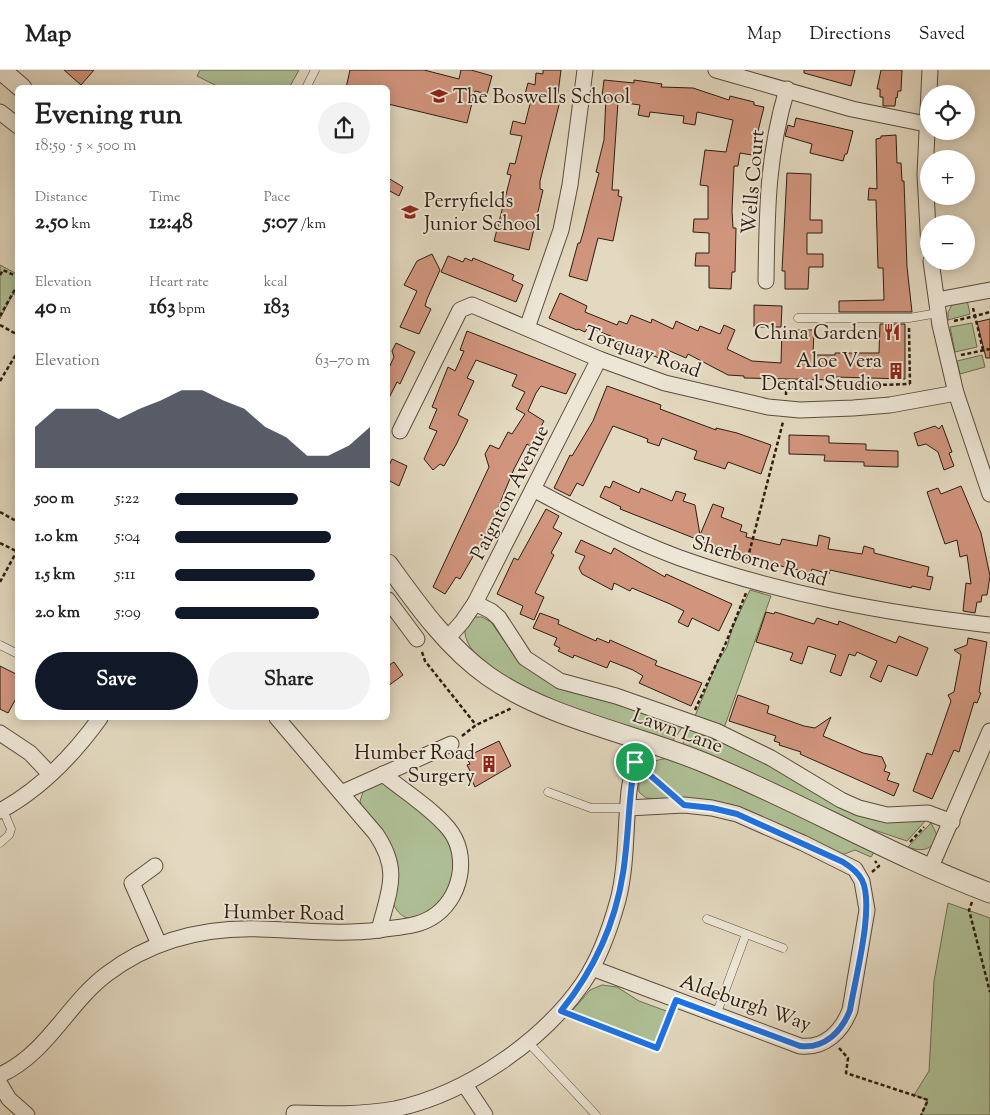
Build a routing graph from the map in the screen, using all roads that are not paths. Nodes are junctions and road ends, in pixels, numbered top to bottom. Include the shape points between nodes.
1 (1, 70) edge
2 (315, 70) edge
3 (585, 70) edge
4 (930, 70) edge
5 (724, 71) edge
6 (18, 85) edge
7 (308, 85) edge
8 (929, 85) edge
9 (788, 89) junction
10 (0, 112) edge
11 (920, 123) edge
12 (15, 124) edge
13 (926, 140) edge
14 (927, 215) edge
15 (932, 270) edge
16 (766, 281) dead end
17 (990, 290) edge
18 (939, 313) junction
19 (798, 318) dead end
20 (527, 328) junction
21 (599, 359) junction
22 (956, 393) junction
23 (400, 431) dead end
24 (985, 462) edge
25 (533, 489) junction
26 (990, 494) edge
27 (390, 567) edge
28 (390, 603) edge
29 (475, 603) junction
30 (990, 625) edge
31 (417, 639) road end
32 (447, 639) junction
33 (0, 645) edge
34 (15, 652) edge
35 (98, 720) edge
36 (279, 720) edge
37 (990, 731) edge
38 (0, 733) edge
39 (642, 740) junction
40 (451, 744) road end
41 (50, 774) junction
42 (383, 774) junction
43 (548, 792) dead end
44 (341, 793) junction
45 (628, 808) junction
46 (1, 811) edge
47 (952, 822) junction
48 (0, 843) edge
49 (155, 866) dead end
50 (930, 869) junction
51 (990, 893) edge
52 (707, 918) dead end
53 (379, 930) junction
54 (746, 934) junction
55 (159, 944) junction
56 (783, 948) dead end
57 (592, 968) junction
58 (716, 1015) junction
59 (527, 1041) junction
60 (0, 1074) edge
61 (0, 1084) edge
62 (465, 1085) junction
63 (294, 1113) dead end
64 (27, 1115) edge
65 (485, 1115) edge
66 (596, 1115) edge

1 - 6 street
2 - 7 lane
3 - 20 street via 561,230
4 - 8 street
5 - 9 street
9 - 11 street via 852,109
9 - 16 street, Wells Court via 769,165
10 - 12 street
13 - 14 street
15 - 18 street
17 - 18 street via 970,294
18 - 19 lane via 909,318
18 - 22 street
20 - 21 street, Torquay Road
20 - 23 street, Torquay Road via 472,305 460,310
21 - 22 street, Torquay Road via 691,391 787,409 853,408
21 - 25 street, Paignton Avenue
22 - 24 street
24 - 26 street
25 - 29 street, Paignton Avenue
25 - 30 street, Sherborne Road via 630,538 718,571 819,599 909,616
27 - 32 street, Lawn Lane
28 - 31 street
29 - 32 street, Paignton Avenue
29 - 47 street, Lawn Lane via 499,618 525,658 560,681 616,696 716,731 858,808 887,815 928,813
32 - 39 street, Lawn Lane via 487,675 522,696
33 - 34 lane
35 - 41 street
36 - 44 street
37 - 47 street
38 - 41 street via 20,745
39 - 45 street
39 - 50 street, Lawn Lane via 772,791
40 - 42 street
41 - 46 street
42 - 44 street
42 - 53 street, Humber Road via 448,828 459,849 461,872 450,901 435,916 415,925
43 - 45 lane via 591,808
44 - 53 street via 376,834 390,858 392,876
45 - 57 street via 618,898
45 - 58 street, Aldeburgh Way via 684,805 712,808 756,821 843,862 854,869 862,881 867,910 850,1010 845,1022 830,1038 815,1046 800,1046
46 - 48 lane via 11,829
47 - 50 street
49 - 55 street via 132,883
50 - 51 street, Lawn Lane
52 - 54 lane
53 - 55 street, Humber Road via 339,933 239,929 197,934
54 - 56 lane
54 - 58 lane
55 - 60 street, Humber Road via 107,974 72,1006 29,1057
57 - 58 street, Aldeburgh Way
57 - 59 street via 561,1011
59 - 62 street
59 - 66 lane
61 - 64 street via 9,1099
62 - 63 street via 396,1108 347,1115
62 - 65 street

